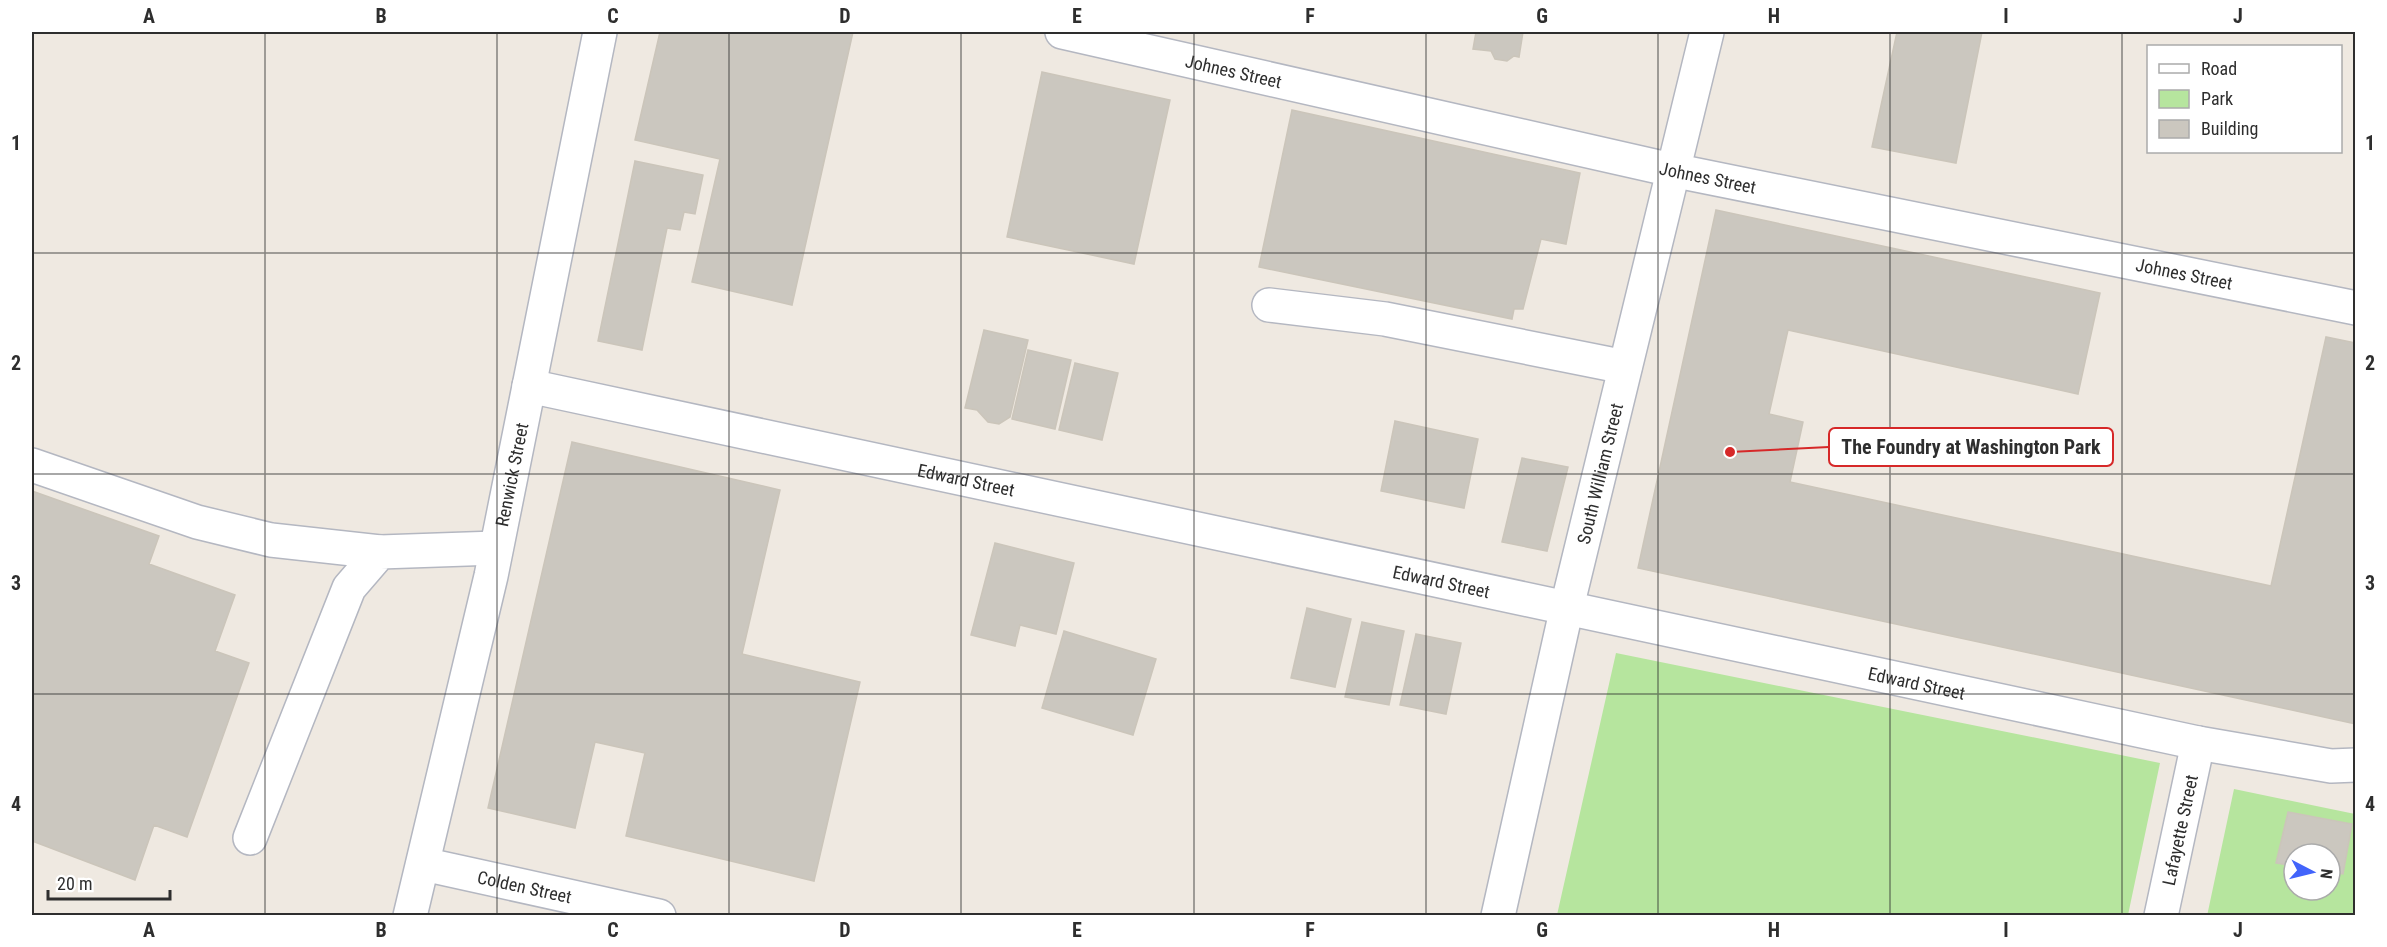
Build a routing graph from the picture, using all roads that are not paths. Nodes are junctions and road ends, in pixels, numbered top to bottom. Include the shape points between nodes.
1 (600, 32) edge
2 (1062, 32) edge
3 (1707, 32) edge
4 (1672, 170) junction
5 (1269, 305) dead end
6 (2355, 308) edge
7 (1625, 367) junction
8 (529, 386) junction
9 (32, 465) edge
10 (496, 548) junction
11 (380, 552) junction
12 (1567, 607) junction
13 (2198, 743) junction
14 (2355, 765) edge
15 (250, 838) dead end
16 (423, 864) junction
17 (410, 915) edge
18 (659, 915) edge
19 (1498, 915) edge
20 (2161, 915) edge

1 - 8 street, Renwick Street
2 - 4 street, Johnes Street
3 - 4 street, South William Street
4 - 6 street, Johnes Street
4 - 7 street, South William Street
5 - 7 street via 1385,319
7 - 12 street, South William Street
8 - 10 street, Renwick Street
8 - 12 street, Edward Street
9 - 11 street via 197,522 271,540
10 - 11 street
10 - 16 street, Renwick Street
11 - 15 street via 349,588
12 - 13 street, Edward Street
12 - 19 street, South William Street
13 - 14 street, Edward Street via 2331,766
13 - 20 street, Lafayette Street
16 - 17 street, Renwick Street
16 - 18 street, Colden Street

